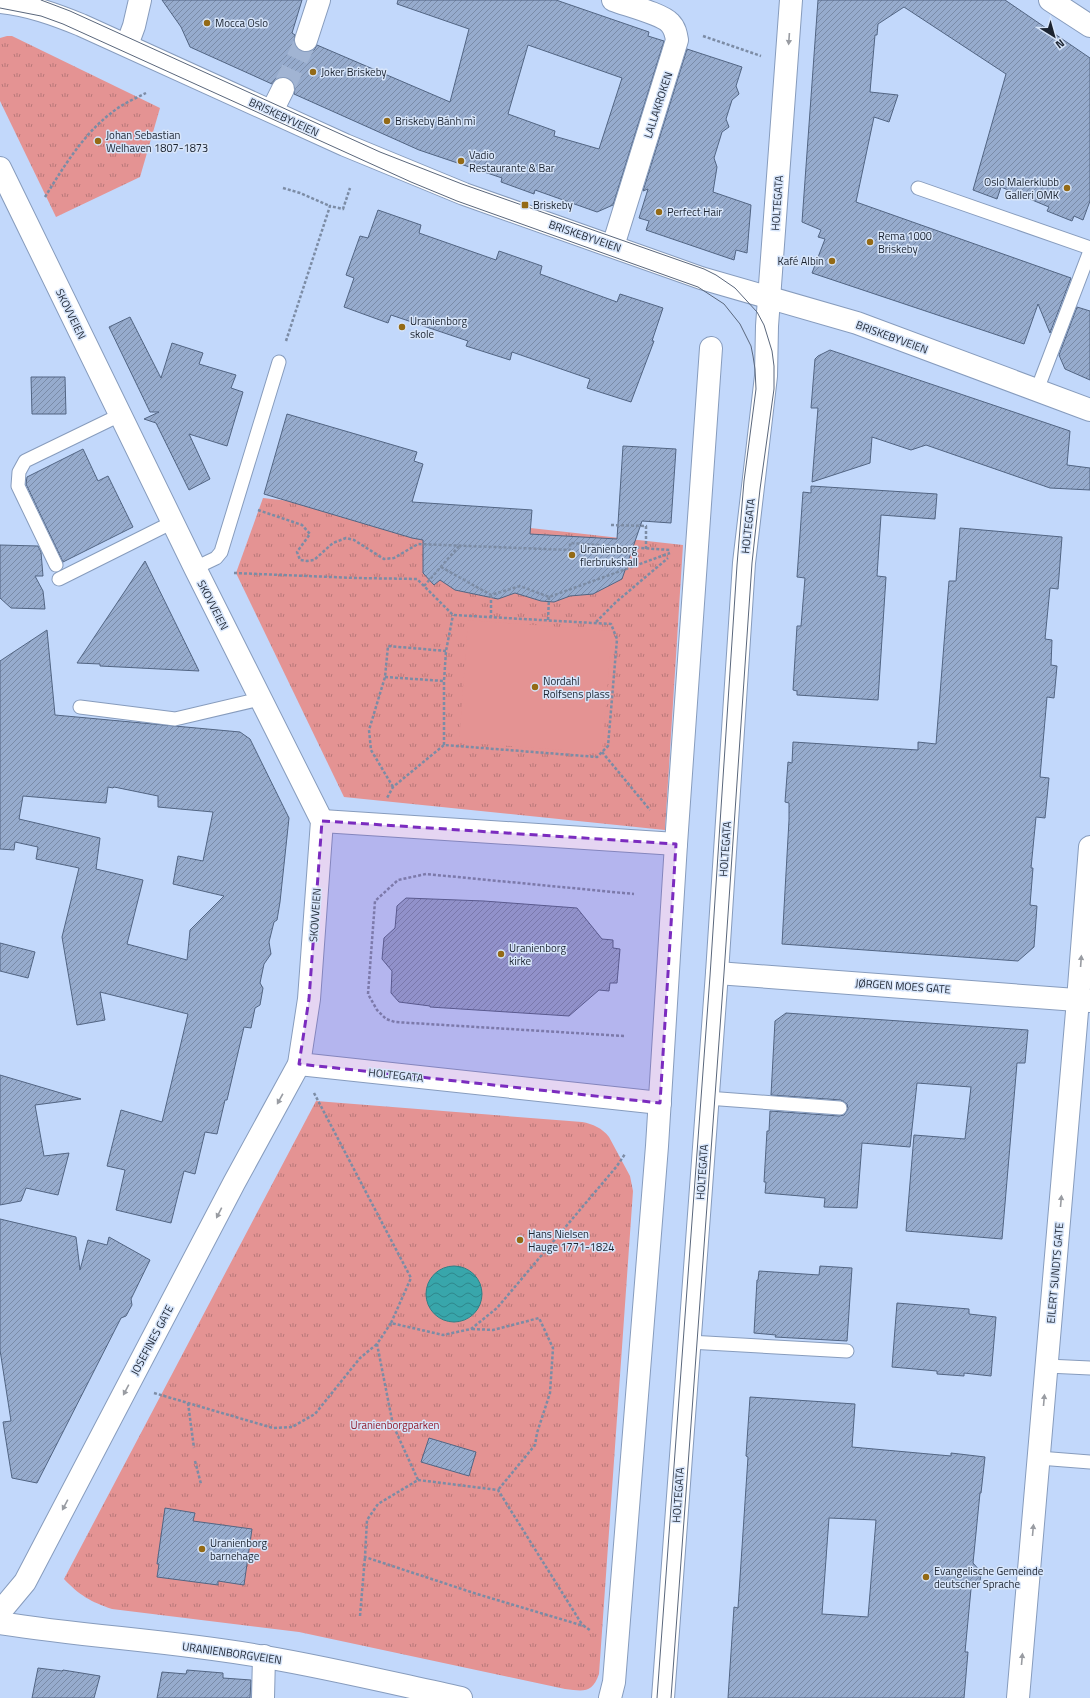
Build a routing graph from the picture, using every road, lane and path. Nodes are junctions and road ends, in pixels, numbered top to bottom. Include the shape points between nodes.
1 (140, 0) edge
2 (319, 0) edge
3 (613, 0) edge
4 (791, 0) edge
5 (1050, 0) edge
6 (0, 2) edge
7 (1090, 26) edge
8 (306, 40) tunnel mouth
9 (722, 42) dead end
10 (127, 45) junction
11 (754, 54) dead end
12 (283, 89) tunnel mouth
13 (146, 93) dead end
14 (272, 111) junction
15 (0, 168) edge
16 (283, 188) dead end
17 (350, 188) dead end
18 (918, 188) dead end
19 (43, 201) dead end
20 (330, 206) junction
21 (613, 246) junction
22 (1090, 249) edge
23 (770, 298) junction
24 (711, 348) dead end
25 (279, 362) joint
26 (1037, 390) junction
27 (1090, 410) edge
28 (120, 415) junction
29 (236, 503) junction
30 (172, 522) junction
31 (611, 525) dead end
32 (460, 545) junction
33 (646, 549) junction
34 (676, 551) junction
35 (56, 565) dead end
36 (441, 567) junction
37 (195, 568) junction
38 (230, 573) dead end
39 (59, 579) dead end
40 (424, 586) junction
41 (491, 595) junction
42 (549, 597) junction
43 (453, 615) junction
44 (491, 617) junction
45 (548, 620) junction
46 (596, 623) junction
47 (446, 650) junction
48 (385, 677) junction
49 (444, 681) junction
50 (260, 698) junction
51 (80, 707) dead end
52 (444, 745) junction
53 (602, 752) junction
54 (393, 787) junction
55 (386, 800) dead end
56 (655, 816) dead end
57 (322, 821) junction
58 (676, 844) junction
59 (1090, 847) edge
60 (634, 894) dead end
61 (717, 972) junction
62 (1084, 1000) edge
63 (624, 1036) dead end
64 (299, 1064) junction
65 (708, 1098) junction
66 (660, 1103) junction
67 (840, 1108) dead end
68 (625, 1154) dead end
69 (391, 1323) junction
70 (471, 1329) junction
71 (689, 1342) junction
72 (377, 1344) junction
73 (847, 1351) dead end
74 (1047, 1366) junction
75 (1090, 1368) edge
76 (128, 1385) junction
77 (188, 1403) junction
78 (194, 1448) dead end
79 (1039, 1458) junction
80 (195, 1462) dead end
81 (1090, 1462) edge
82 (418, 1480) junction
83 (201, 1484) dead end
84 (498, 1490) junction
85 (365, 1557) junction
86 (0, 1612) edge
87 (360, 1616) dead end
88 (0, 1624) edge
89 (584, 1626) junction
90 (617, 1646) junction
91 (264, 1656) junction
92 (263, 1698) edge
93 (461, 1698) edge
94 (610, 1698) edge
95 (663, 1698) edge
96 (1018, 1698) edge

1 - 10 street
2 - 8 street
3 - 21 street, LALLAKROKEN via 670,22 678,40
4 -> 23 street, HOLTEGATA
5 - 7 street
6 - 10 street, BRISKEBYVEIEN via 46,11
9 - 11 path
10 - 14 street, BRISKEBYVEIEN
12 - 14 street
13 - 19 path via 110,114 84,140
14 - 21 street, BRISKEBYVEIEN via 464,194
15 - 28 street, SKOVVEIEN
16 - 20 path
17 - 20 path via 343,210
18 - 22 lane
20 - 25 path
21 - 23 street, BRISKEBYVEIEN via 701,278
22 - 26 lane
23 - 26 street, BRISKEBYVEIEN via 857,323
23 - 61 street, HOLTEGATA via 766,376 744,563
24 - 58 street
25 - 29 lane
26 - 27 street, BRISKEBYVEIEN
28 - 30 street, SKOVVEIEN
28 - 35 lane via 25,461 19,472 18,486
29 - 32 path via 302,525 310,534 297,552 300,560 314,560 333,543 346,538 354,540 384,559 394,558 418,544
29 - 37 lane via 221,552 216,558
30 - 37 street, SKOVVEIEN
30 - 39 lane
31 - 33 path via 646,526
32 - 33 path via 570,550 570,543
32 - 36 path
33 - 34 path
34 - 42 path
34 - 46 path via 616,602
36 - 40 path
36 - 41 path
37 - 50 street, SKOVVEIEN
38 - 40 path via 417,580
40 - 43 path
41 - 42 path via 520,586
41 - 44 path
42 - 45 path
43 - 44 path
43 - 47 path
44 - 45 path
45 - 46 path
46 - 53 path via 611,624 617,639 608,746
47 - 48 path via 388,646
47 - 49 path
48 - 49 path
48 - 54 path via 369,730 371,750
49 - 52 path
50 - 51 lane via 175,719
50 - 57 street, SKOVVEIEN
52 - 53 path via 597,757
52 - 54 path
53 - 56 path
54 - 55 path
57 - 58 street
57 - 64 street, SKOVVEIEN via 309,999
58 - 66 street
62 -> 59 street, EILERT SUNDTS GATE
60 - 63 path via 426,874 398,880 375,901 368,994 377,1010 386,1019 395,1022
61 - 62 street, JØRGEN MOES GATE
61 - 65 street, HOLTEGATA
74 -> 62 street, EILERT SUNDTS GATE
64 - 66 street, HOLTEGATA
64 - 69 path via 411,1278
64 -> 76 street, JOSEFINES GATE
65 - 67 lane
65 - 71 street, HOLTEGATA
66 - 90 street
68 - 70 path via 497,1308
69 - 70 path via 443,1335
69 - 72 path
70 - 84 path via 493,1330 539,1318 553,1348 550,1393 535,1445
71 - 73 lane
71 - 95 street, HOLTEGATA
72 - 77 path via 360,1358 315,1414 292,1427 273,1428
72 - 82 path via 393,1425
74 - 75 lane
79 -> 74 street, EILERT SUNDTS GATE
76 - 77 path
76 -> 86 street, JOSEFINES GATE via 25,1582
77 - 78 path
79 - 81 lane
96 -> 79 street, EILERT SUNDTS GATE
80 - 83 path
82 - 84 path
82 - 85 path via 378,1504 368,1520
84 - 89 path
85 - 87 path
85 - 89 path
88 - 91 street, URANIENBORGVEIEN
89 - 90 path
90 - 94 street
91 - 92 street
91 - 93 street, URANIENBORGVEIEN

